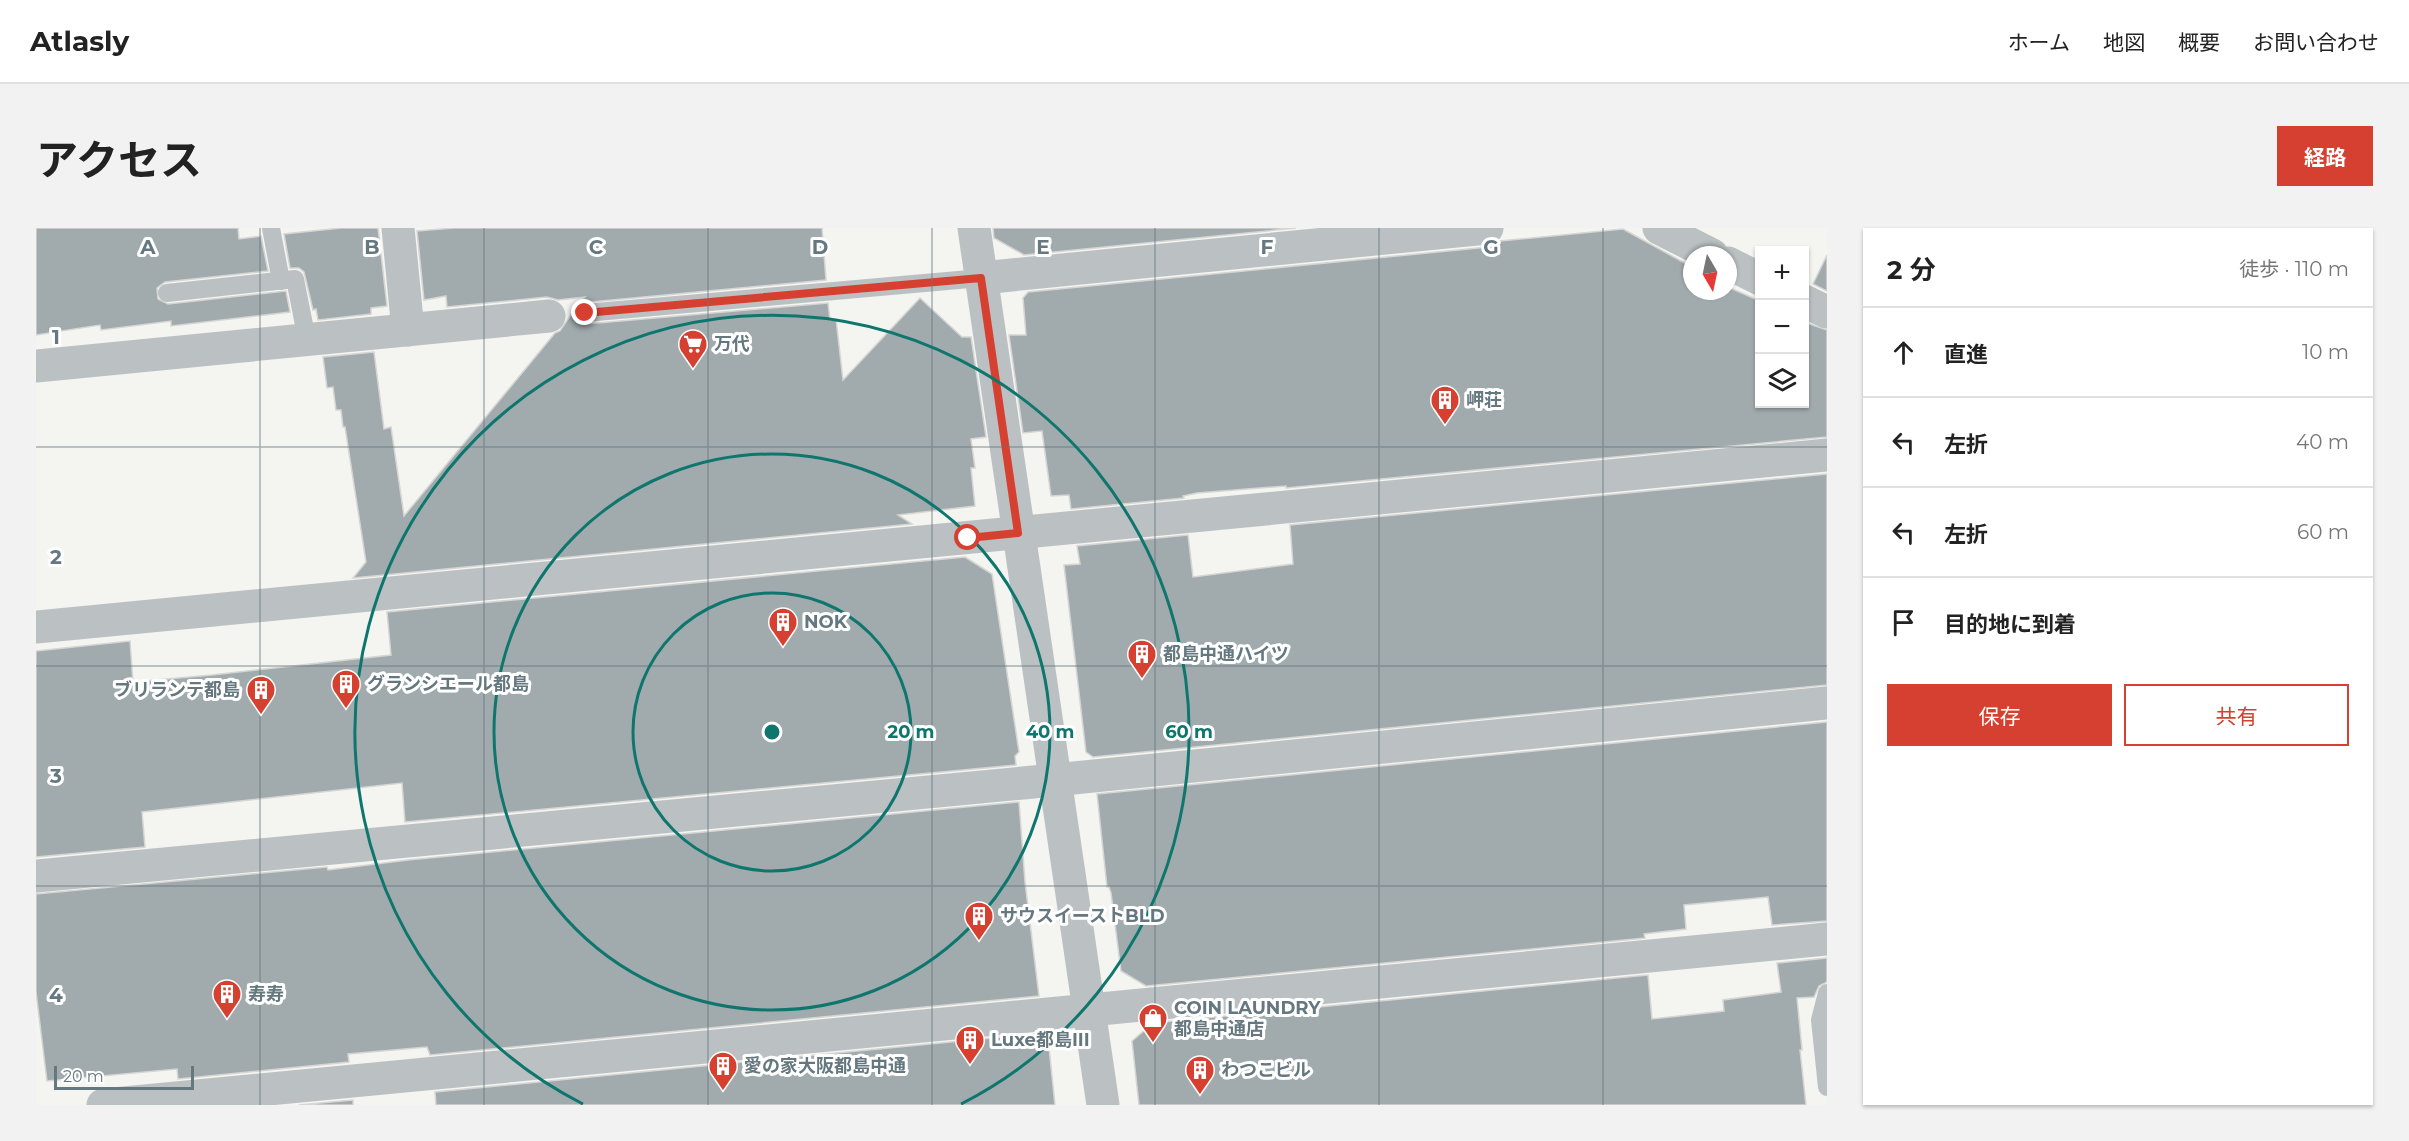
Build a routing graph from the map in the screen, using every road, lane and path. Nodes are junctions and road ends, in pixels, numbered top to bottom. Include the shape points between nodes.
1 (270, 228) edge
2 (398, 228) edge
3 (974, 228) edge
4 (1487, 228) edge
5 (1659, 228) edge
6 (1694, 246) edge
7 (1737, 268) edge
8 (1755, 276) edge
9 (981, 278) junction
10 (281, 281) junction
11 (167, 293) dead end
12 (1809, 303) edge
13 (1827, 312) edge
14 (585, 313) dead end
15 (549, 316) dead end
16 (408, 330) junction
17 (307, 340) junction
18 (36, 366) edge
19 (1827, 455) edge
20 (1018, 533) junction
21 (36, 627) edge
22 (1827, 703) edge
23 (1055, 779) junction
24 (36, 876) edge
25 (1827, 939) edge
26 (1827, 993) edge
27 (1089, 1010) junction
28 (1827, 1087) edge
29 (103, 1105) edge
30 (1103, 1105) edge

1 - 10 lane
2 - 16 street
3 - 9 street
4 - 9 street
5 - 6 street
7 - 8 street
9 - 14 lane
9 - 20 street
10 - 11 lane
10 - 17 lane via 295,279
12 - 13 street
15 - 16 street
16 - 17 street
17 - 18 street
19 - 20 street
20 - 21 street
20 - 23 street
22 - 23 street
23 - 24 street
23 - 27 street
25 - 27 street
26 - 28 lane via 1820,1020
27 - 29 street
27 - 30 street

